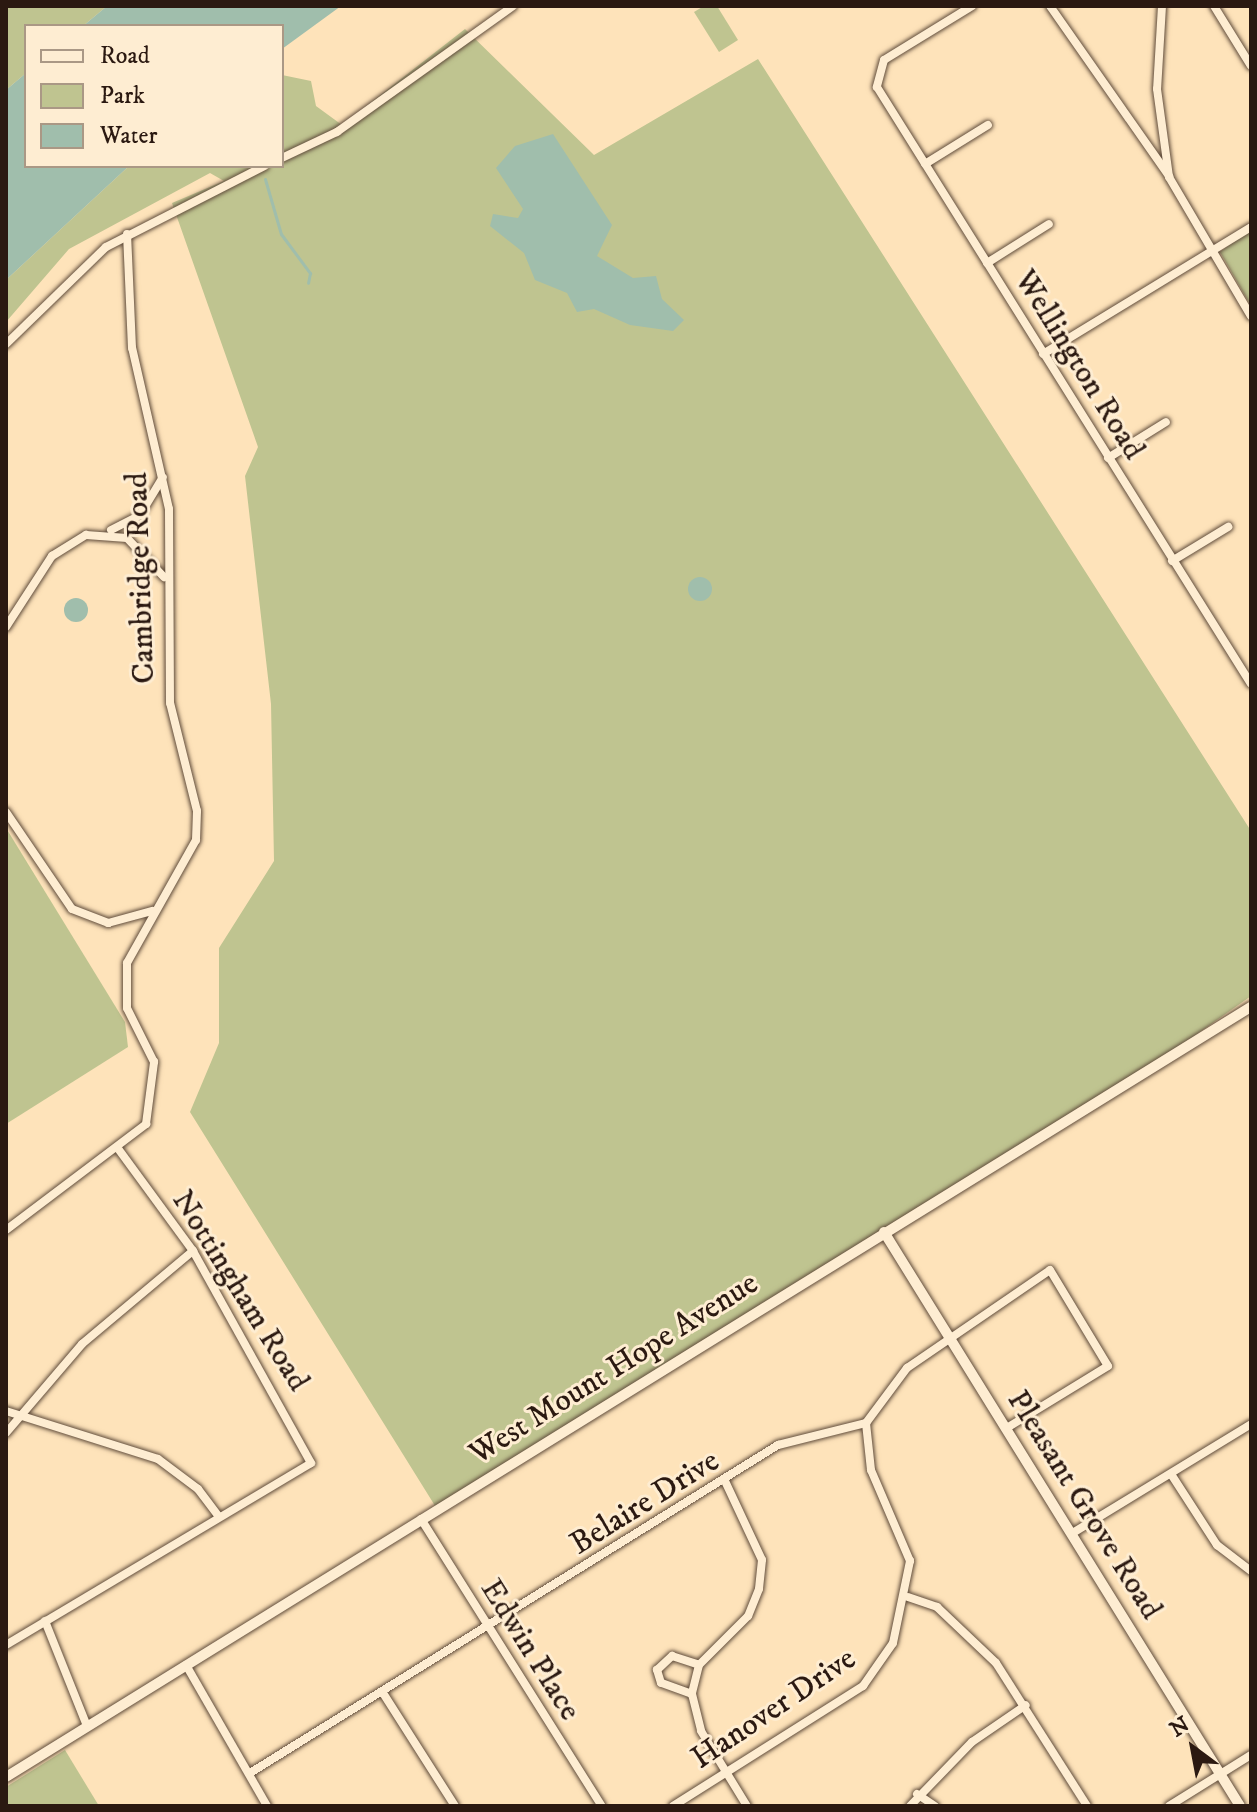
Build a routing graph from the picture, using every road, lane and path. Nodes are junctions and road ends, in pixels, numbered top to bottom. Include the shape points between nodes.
1 (513, 6) edge
2 (972, 6) edge
3 (1050, 6) edge
4 (1162, 6) edge
5 (1214, 6) edge
6 (1251, 66) edge
7 (988, 125) dead end
8 (284, 157) edge
9 (925, 164) junction
10 (260, 168) edge
11 (1169, 177) junction
12 (1049, 224) dead end
13 (1251, 227) edge
14 (127, 234) junction
15 (1211, 251) junction
16 (987, 263) junction
17 (1251, 316) edge
18 (6, 344) edge
19 (1043, 354) junction
20 (1166, 422) dead end
21 (1108, 458) junction
22 (164, 476) junction
23 (1228, 527) dead end
24 (102, 533) junction
25 (1172, 561) junction
26 (164, 577) junction
27 (6, 627) edge
28 (1251, 684) edge
29 (6, 812) edge
30 (155, 910) junction
31 (1251, 1007) edge
32 (119, 1150) junction
33 (6, 1230) edge
34 (884, 1232) junction
35 (193, 1251) junction
36 (948, 1336) junction
37 (6, 1411) edge
38 (19, 1411) junction
39 (866, 1423) junction
40 (1251, 1424) edge
41 (1007, 1428) junction
42 (6, 1433) edge
43 (1171, 1474) junction
44 (725, 1481) junction
45 (219, 1517) junction
46 (421, 1519) junction
47 (1071, 1534) junction
48 (1251, 1571) edge
49 (908, 1597) junction
50 (45, 1621) junction
51 (487, 1630) junction
52 (6, 1645) edge
53 (186, 1665) junction
54 (699, 1665) junction
55 (383, 1693) junction
56 (692, 1694) junction
57 (1026, 1705) junction
58 (87, 1726) junction
59 (1251, 1755) edge
60 (726, 1772) junction
61 (250, 1773) junction
62 (1220, 1773) junction
63 (6, 1777) edge
64 (917, 1794) junction
65 (267, 1806) edge
66 (455, 1806) edge
67 (602, 1806) edge
68 (673, 1806) edge
69 (747, 1806) edge
70 (910, 1806) edge
71 (935, 1806) edge
72 (1087, 1806) edge
73 (1169, 1806) edge
74 (1240, 1806) edge

1 - 8 street via 337,132
2 - 9 street, Wellington Road via 877,69 877,87
3 - 11 street
4 - 11 street via 1157,89
5 - 6 street
7 - 9 street
9 - 16 street, Wellington Road
10 - 14 street
11 - 15 street
12 - 16 street
13 - 15 street
14 - 18 street via 73,274
14 - 22 street, Cambridge Road via 133,254 132,348
15 - 17 street
15 - 19 street
16 - 19 street, Wellington Road
19 - 21 street, Wellington Road
20 - 21 street
21 - 25 street, Wellington Road
22 - 24 street via 140,515
22 - 26 street, Cambridge Road
23 - 25 street
24 - 26 street via 138,545
24 - 27 street via 73,540 52,556
25 - 28 street, Wellington Road
26 - 30 street, Cambridge Road via 170,703 198,825 190,858
29 - 30 street via 72,909 108,923
30 - 32 street, Cambridge Road via 134,943 124,985 127,1008 154,1062 155,1088 146,1124
31 - 34 street, West Mount Hope Avenue
32 - 33 street, Cambridge Road
32 - 35 street, Nottingham Road
34 - 36 street, Pleasant Grove Road
34 - 46 street, West Mount Hope Avenue
35 - 38 street via 133,1296
35 - 45 street, Nottingham Road via 311,1463
36 - 39 street via 907,1368
36 - 41 street, Pleasant Grove Road
36 - 41 street via 1050,1270 1108,1366
37 - 38 street
38 - 42 street
38 - 45 street via 158,1459 198,1489
39 - 44 street, Belaire Drive via 778,1445
39 - 49 street, Hanover Drive via 871,1470 910,1561
40 - 43 street
41 - 47 street, Pleasant Grove Road
43 - 47 street
43 - 48 street via 1217,1545
44 - 51 street, Belaire Drive
44 - 54 street via 762,1560 759,1589 748,1616
45 - 50 street
46 - 51 street, Edwin Place
46 - 53 street, West Mount Hope Avenue
47 - 62 street, Pleasant Grove Road
49 - 57 street via 937,1607 981,1645
49 - 60 street, Hanover Drive via 893,1643 863,1686
50 - 52 street
50 - 58 street
51 - 55 street, Belaire Drive
51 - 67 street, Edwin Place
53 - 58 street, West Mount Hope Avenue
53 - 61 street
54 - 56 street
54 - 56 street via 672,1656 657,1670 661,1683
55 - 61 street, Belaire Drive
55 - 66 street
56 - 60 street via 701,1731
57 - 64 street
57 - 72 street
58 - 63 street, West Mount Hope Avenue
59 - 62 street
60 - 68 street, Hanover Drive
60 - 69 street
61 - 65 street
62 - 73 street
62 - 74 street, Pleasant Grove Road
64 - 70 street
64 - 71 street

